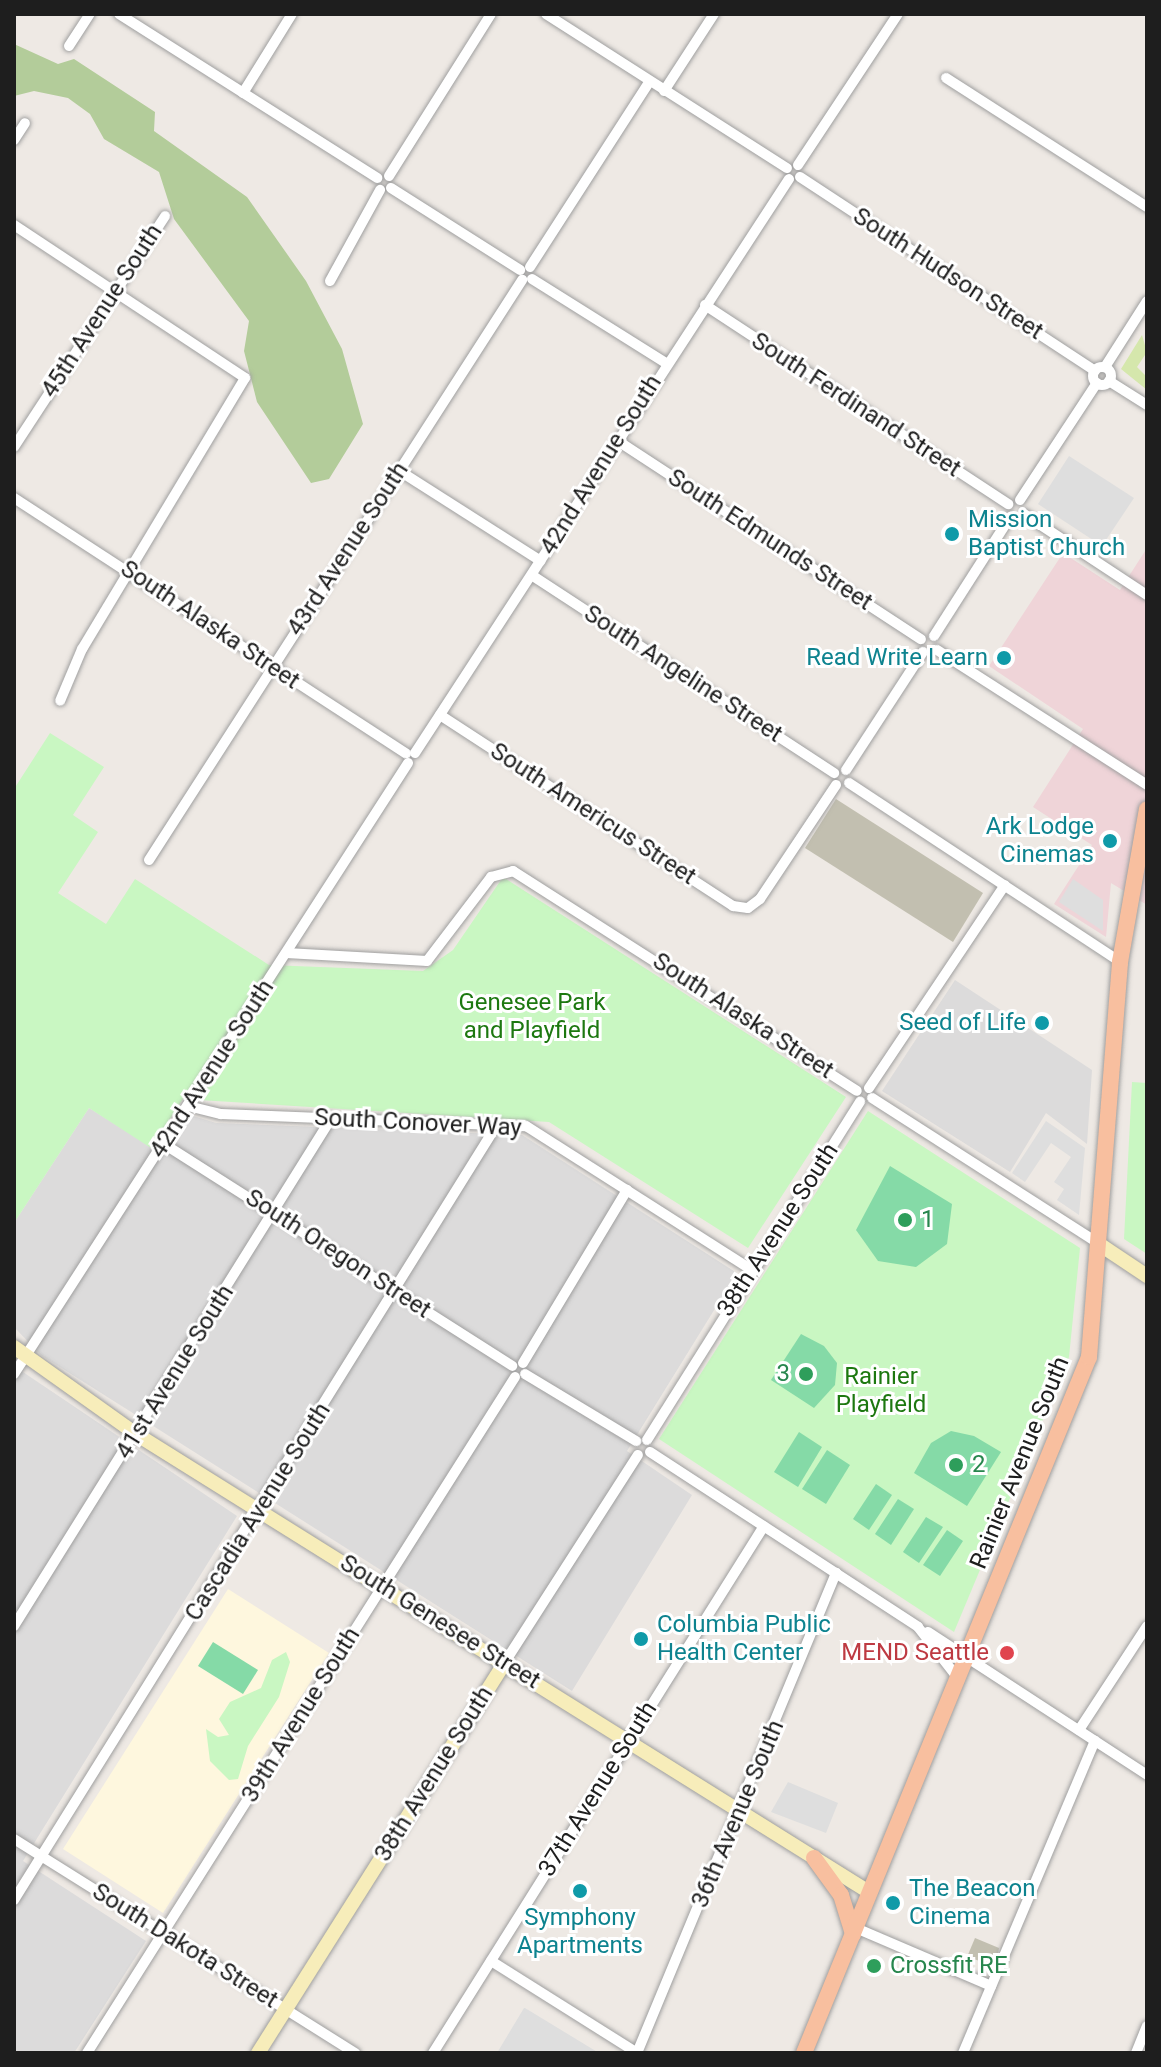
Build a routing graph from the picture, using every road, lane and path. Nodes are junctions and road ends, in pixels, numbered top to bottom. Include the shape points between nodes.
1 (90, 14) edge
2 (119, 14) edge
3 (292, 14) edge
4 (491, 14) edge
5 (714, 14) edge
6 (898, 14) edge
7 (548, 15) edge
8 (69, 46) dead end
9 (946, 78) dead end
10 (650, 81) junction
11 (664, 91) junction
12 (243, 93) junction
13 (25, 123) dead end
14 (14, 140) edge
15 (794, 172) junction
16 (384, 183) junction
17 (1147, 207) edge
18 (165, 216) dead end
19 (14, 225) edge
20 (526, 274) junction
21 (330, 281) dead end
22 (116, 289) junction
23 (1147, 301) edge
24 (705, 305) junction
25 (666, 363) junction
26 (1100, 369) junction
27 (1109, 381) junction
28 (1097, 383) junction
29 (1147, 405) edge
30 (618, 441) junction
31 (14, 447) edge
32 (398, 470) junction
33 (14, 498) edge
34 (1020, 500) junction
35 (1008, 504) junction
36 (1024, 514) junction
37 (1010, 517) junction
38 (541, 561) junction
39 (129, 573) junction
40 (533, 576) junction
41 (1147, 595) edge
42 (934, 636) junction
43 (921, 639) junction
44 (937, 650) junction
45 (923, 652) junction
46 (272, 667) junction
47 (60, 701) dead end
48 (440, 715) junction
49 (410, 757) junction
50 (846, 770) junction
51 (835, 779) junction
52 (849, 783) junction
53 (1147, 785) edge
54 (1147, 809) edge
55 (149, 860) dead end
56 (1005, 885) junction
57 (287, 953) junction
58 (1120, 962) junction
59 (864, 1095) junction
60 (188, 1106) junction
61 (332, 1117) junction
62 (498, 1123) junction
63 (164, 1144) junction
64 (627, 1190) junction
65 (275, 1214) junction
66 (1099, 1244) junction
67 (752, 1270) junction
68 (1147, 1276) edge
69 (397, 1292) junction
70 (20, 1352) edge
71 (519, 1370) junction
72 (14, 1374) edge
73 (136, 1434) junction
74 (641, 1440) junction
75 (650, 1452) junction
76 (638, 1455) junction
77 (258, 1510) junction
78 (764, 1526) junction
79 (836, 1573) junction
80 (382, 1586) junction
81 (14, 1626) edge
82 (1147, 1626) edge
83 (918, 1627) junction
84 (967, 1656) junction
85 (505, 1662) junction
86 (958, 1679) junction
87 (1079, 1730) junction
88 (628, 1740) junction
89 (1095, 1741) junction
90 (1147, 1775) edge
91 (740, 1812) junction
92 (14, 1839) edge
93 (42, 1856) junction
94 (814, 1858) junction
95 (869, 1892) junction
96 (14, 1900) edge
97 (854, 1931) junction
98 (164, 1932) junction
99 (491, 1961) junction
100 (991, 1986) junction
101 (286, 2009) junction
102 (1147, 2026) edge
103 (87, 2053) edge
104 (258, 2053) edge
105 (355, 2053) edge
106 (433, 2053) edge
107 (637, 2053) edge
108 (804, 2053) edge
109 (963, 2053) edge
110 (1136, 2053) edge

1 - 8 street
2 - 12 street
3 - 12 street
4 - 16 street
5 - 11 street
6 - 15 street, 42nd Avenue South
7 - 10 street, South Hudson Street
9 - 17 street
10 - 11 street, South Hudson Street
10 - 20 street, 43rd Avenue South
11 - 15 street, South Hudson Street
12 - 16 street
13 - 14 street
15 - 24 street, 42nd Avenue South
15 - 26 street, South Hudson Street
16 - 20 street
16 - 21 street
18 - 22 street, 45th Avenue South
19 - 22 street
20 - 25 street
20 - 32 street, 43rd Avenue South
22 - 31 street, 45th Avenue South
22 - 39 street via 245,378
23 - 26 street
24 - 25 street, 42nd Avenue South
24 - 35 street, South Ferdinand Street
25 - 30 street, 42nd Avenue South
26 - 27 street
26 - 28 street
27 - 28 street
27 - 29 street
28 - 34 street
30 - 38 street, 42nd Avenue South
30 - 43 street, South Edmunds Street
32 - 38 street
32 - 46 street, 43rd Avenue South
33 - 39 street, South Alaska Street
34 - 35 street
34 - 36 street
35 - 37 street
36 - 37 street
36 - 41 street
37 - 42 street
38 - 40 street, 42nd Avenue South
39 - 46 street, South Alaska Street
39 - 47 street via 82,649
40 - 48 street, 42nd Avenue South
40 - 51 street, South Angeline Street
42 - 43 street
42 - 44 street
43 - 45 street
44 - 45 street
44 - 53 street
45 - 50 street
46 - 49 street, South Alaska Street
46 - 55 street, 43rd Avenue South
48 - 49 street, 42nd Avenue South
48 - 51 street, South Americus Street via 733,906 748,908 760,899
49 - 57 street, 42nd Avenue South
50 - 51 street
50 - 52 street
51 - 52 street
52 - 56 street
54 - 58 main road, Rainier Avenue South
56 - 58 street
56 - 59 street, 38th Avenue South
57 - 59 street, South Alaska Street via 405,964 436,955 491,877 505,871 520,873
57 - 60 street, 42nd Avenue South
58 - 66 main road, Rainier Avenue South
59 - 66 street, South Alaska Street
59 - 67 street, 38th Avenue South
60 - 61 street, South Conover Way via 221,1114
60 - 63 street, 42nd Avenue South
61 - 62 street, South Conover Way
61 - 65 street, 41st Avenue South
62 - 64 street, South Conover Way via 526,1126
62 - 69 street, Cascadia Avenue South
63 - 65 street, South Oregon Street
63 - 70 street, 42nd Avenue South
64 - 67 street, South Conover Way
64 - 71 street, 39th Avenue South
65 - 69 street, South Oregon Street
65 - 73 street, 41st Avenue South
66 - 68 street, South Alaska Street
66 - 84 main road, Rainier Avenue South via 1089,1357
67 - 74 street, 38th Avenue South
69 - 71 street, South Oregon Street
69 - 77 street, Cascadia Avenue South
70 - 72 street, 42nd Avenue South
70 - 73 street, South Genesee Street
71 - 74 street, South Oregon Street
71 - 80 street, 39th Avenue South
73 - 77 street, South Genesee Street
73 - 81 street, 41st Avenue South
74 - 75 street
74 - 76 street
75 - 76 street
75 - 78 street
76 - 85 street, 38th Avenue South
77 - 80 street, South Genesee Street
77 - 93 street, Cascadia Avenue South
78 - 79 street
78 - 88 street, 37th Avenue South
79 - 83 street
79 - 91 street, 36th Avenue South
80 - 85 street, South Genesee Street
80 - 98 street, 39th Avenue South
82 - 87 street
83 - 84 street
83 - 86 street via 949,1659
84 - 86 main road, Rainier Avenue South
84 - 87 street
85 - 88 street, South Genesee Street
85 - 101 street, 38th Avenue South
86 - 95 main road, Rainier Avenue South
87 - 89 street
88 - 91 street, South Genesee Street
88 - 99 street, 37th Avenue South
89 - 90 street
89 - 100 street
91 - 94 street, South Genesee Street
91 - 107 street, 36th Avenue South
92 - 93 street, South Dakota Street
93 - 96 street, Cascadia Avenue South
93 - 98 street, South Dakota Street
94 - 95 street, South Genesee Street
94 - 97 main road via 841,1895
95 - 97 main road, Rainier Avenue South
97 - 100 street
97 - 108 main road, Rainier Avenue South
98 - 101 street, South Dakota Street
98 - 103 street, 39th Avenue South
99 - 106 street, 37th Avenue South
99 - 107 street
100 - 109 street
101 - 104 street, 38th Avenue South
101 - 105 street, South Dakota Street
102 - 110 street

